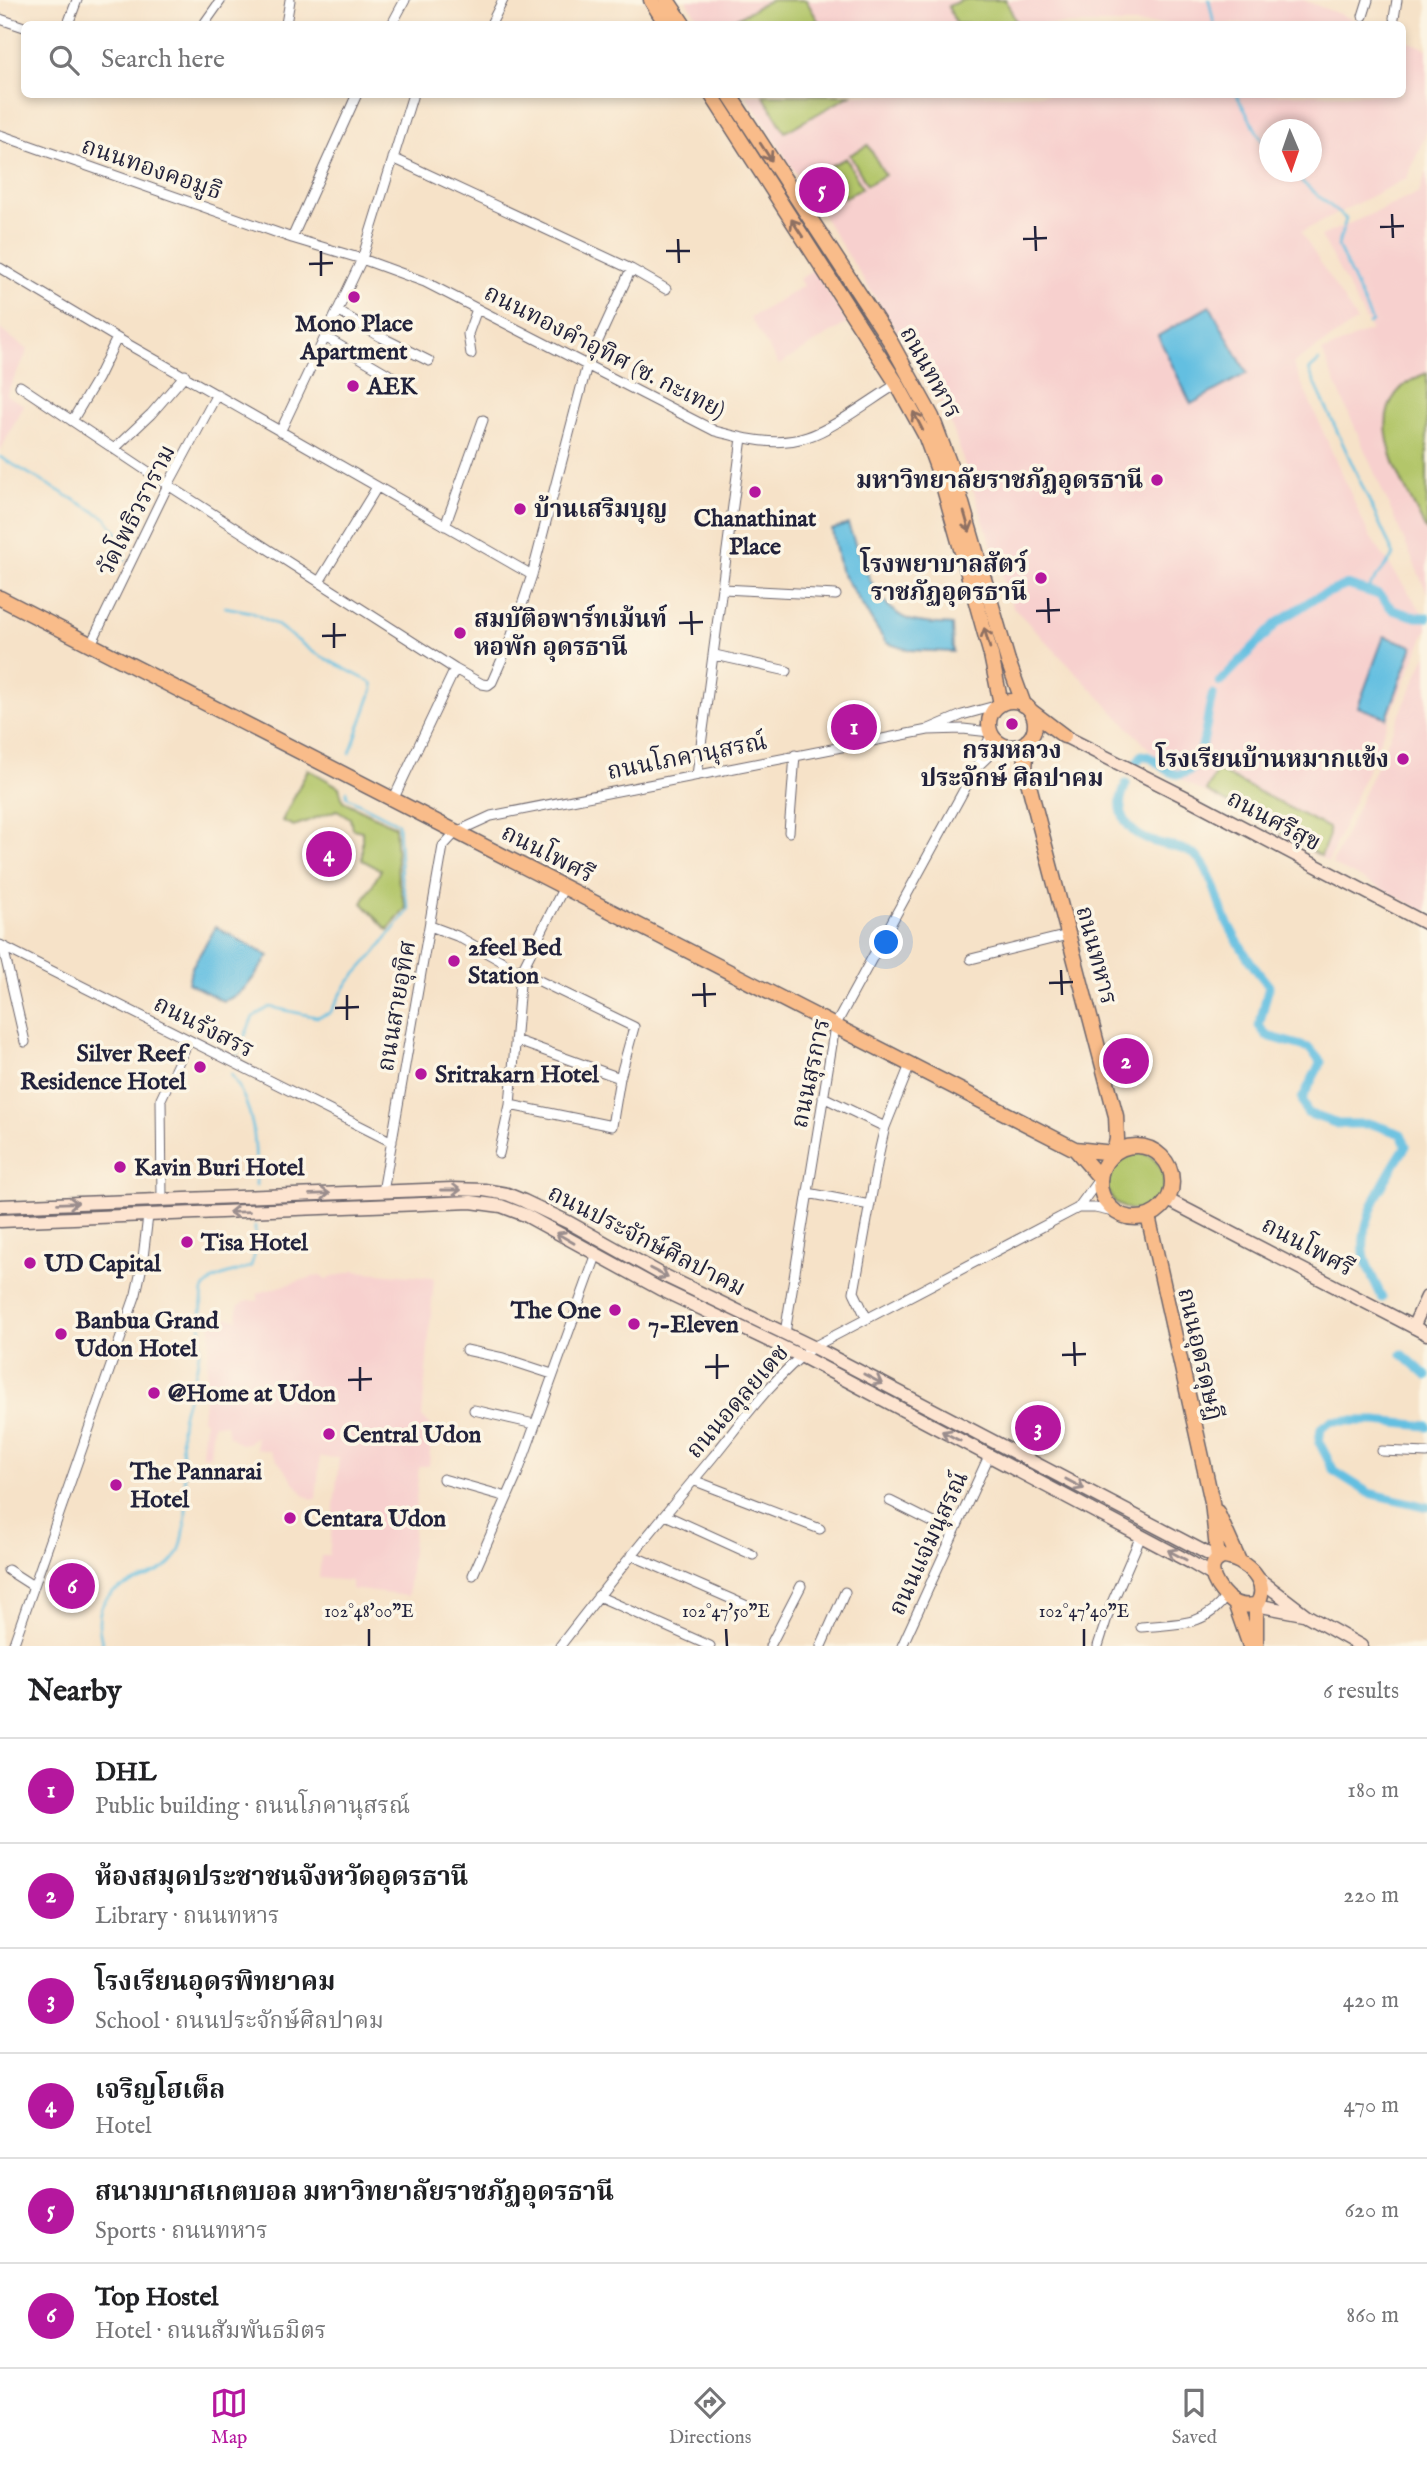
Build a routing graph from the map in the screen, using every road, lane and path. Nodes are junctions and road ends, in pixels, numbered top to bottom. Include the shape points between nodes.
1 (76, 0) edge
2 (221, 0) edge
3 (290, 0) edge
4 (405, 0) edge
5 (503, 0) edge
6 (651, 0) edge
7 (667, 0) edge
8 (1368, 0) edge
9 (1397, 0) edge
10 (1363, 16) dead end
11 (1394, 18) dead end
12 (0, 19) edge
13 (69, 21) edge
14 (206, 21) edge
15 (286, 21) edge
16 (394, 21) edge
17 (492, 21) edge
18 (665, 21) edge
19 (681, 21) edge
20 (21, 26) edge
21 (355, 98) edge
22 (411, 98) edge
23 (714, 98) edge
24 (732, 98) edge
25 (0, 135) edge
26 (393, 158) junction
27 (292, 238) junction
28 (362, 259) junction
29 (0, 268) edge
30 (631, 269) junction
31 (666, 289) dead end
32 (477, 309) junction
33 (338, 311) junction
34 (325, 337) junction
35 (117, 338) junction
36 (471, 354) dead end
37 (429, 361) dead end
38 (587, 365) junction
39 (185, 376) junction
40 (393, 377) dead end
41 (897, 384) junction
42 (20, 386) dead end
43 (217, 394) junction
44 (483, 420) dead end
45 (72, 421) junction
46 (280, 432) junction
47 (742, 438) junction
48 (114, 449) junction
49 (168, 485) junction
50 (377, 487) junction
51 (445, 526) junction
52 (533, 575) junction
53 (319, 582) junction
54 (723, 589) junction
55 (836, 596) dead end
56 (0, 598) edge
57 (91, 644) junction
58 (715, 655) junction
59 (454, 669) junction
60 (787, 671) dead end
61 (1000, 705) junction
62 (1027, 707) junction
63 (928, 730) junction
64 (1064, 736) junction
65 (997, 739) junction
66 (1028, 740) junction
67 (795, 755) junction
68 (1025, 770) junction
69 (697, 775) junction
70 (393, 800) junction
71 (456, 832) junction
72 (789, 832) dead end
73 (564, 887) junction
74 (1427, 924) edge
75 (429, 926) junction
76 (1068, 935) junction
77 (2, 946) edge
78 (971, 959) dead end
79 (521, 972) junction
80 (835, 1026) junction
81 (189, 1040) junction
82 (515, 1040) junction
83 (25, 1042) dead end
84 (910, 1065) junction
85 (620, 1078) junction
86 (823, 1097) junction
87 (510, 1105) junction
88 (1116, 1116) junction
89 (886, 1127) junction
90 (392, 1142) junction
91 (1142, 1146) junction
92 (1075, 1149) junction
93 (1114, 1153) junction
94 (499, 1154) dead end
95 (1100, 1178) junction
96 (383, 1192) junction
97 (808, 1193) junction
98 (274, 1196) junction
99 (147, 1200) junction
100 (162, 1200) junction
101 (1168, 1200) junction
102 (2, 1205) edge
103 (380, 1205) junction
104 (870, 1205) junction
105 (1078, 1208) junction
106 (274, 1211) junction
107 (1118, 1213) junction
108 (148, 1216) junction
109 (1148, 1216) junction
110 (2, 1221) edge
111 (603, 1243) junction
112 (596, 1256) junction
113 (1427, 1297) edge
114 (867, 1319) junction
115 (1413, 1327) junction
116 (785, 1333) junction
117 (1427, 1334) edge
118 (779, 1346) junction
119 (813, 1347) junction
120 (466, 1350) dead end
121 (800, 1356) junction
122 (552, 1374) junction
123 (474, 1410) dead end
124 (534, 1424) junction
125 (992, 1441) junction
126 (1382, 1451) dead end
127 (1427, 1453) edge
128 (989, 1456) junction
129 (443, 1479) dead end
130 (693, 1480) junction
131 (507, 1497) junction
132 (890, 1501) dead end
133 (1212, 1502) junction
134 (665, 1515) junction
135 (1149, 1522) junction
136 (820, 1529) dead end
137 (954, 1533) junction
138 (1141, 1536) junction
139 (631, 1555) junction
140 (753, 1555) dead end
141 (1218, 1559) junction
142 (1239, 1561) junction
143 (8, 1570) dead end
144 (473, 1575) dead end
145 (1212, 1576) junction
146 (1259, 1579) junction
147 (33, 1586) junction
148 (801, 1586) dead end
149 (845, 1592) dead end
150 (598, 1596) junction
151 (1230, 1600) junction
152 (745, 1605) dead end
153 (1255, 1605) junction
154 (1306, 1615) junction
155 (1142, 1627) dead end
156 (13, 1646) edge
157 (560, 1646) edge
158 (710, 1646) edge
159 (770, 1646) edge
160 (821, 1646) edge
161 (902, 1646) edge
162 (1098, 1646) edge
163 (1250, 1646) edge
164 (1256, 1646) edge
165 (1361, 1646) edge

1 - 13 street
2 - 14 street
3 - 15 street
4 - 16 street
5 - 17 street
6 - 18 main road
7 - 19 main road
8 - 10 street
9 - 11 street
12 - 20 street
21 - 27 street
22 - 26 street
41 -> 23 main road, ถนนทหาร
24 -> 62 main road, ถนนทหาร via 890,341 938,430
25 - 27 street, ถนนทองคอมูธิ
26 - 28 street
26 - 30 street
27 - 28 street, ถนนทองคำอุทิศ (ซ. กะเทย)
28 - 32 street, ถนนทองคำอุทิศ (ซ. กะเทย) via 425,282
28 - 33 street
29 - 35 street
30 - 31 street
30 - 38 street
32 - 36 street via 468,334
32 - 38 street, ถนนทองคำอุทิศ (ซ. กะเทย)
33 - 34 street
33 - 37 street
34 - 40 street
34 - 46 street
35 - 39 street
35 - 45 street
38 - 47 street, ถนนทองคำอุทิศ (ซ. กะเทย) via 715,430
38 - 52 street
39 - 43 street
39 - 48 street
41 - 47 street, ถนนทองคำอุทิศ (ซ. กะเทย) via 810,436 773,442
61 -> 41 main road, ถนนทหาร via 994,664 941,478 925,435
42 - 45 street
43 - 46 street
43 - 49 street, วัดโพธิวราราม
44 - 51 street
45 - 48 street
46 - 50 street
47 - 54 street
48 - 49 street
49 - 53 street
49 - 57 street, วัดโพธิวราราม
50 - 51 street
50 - 53 street
51 - 52 street
52 - 59 street via 492,682 482,684
53 - 59 street
54 - 55 street
54 - 58 street
56 - 57 main road, ถนนโพศรี
57 - 70 main road, ถนนโพศรี
58 - 60 street
58 - 69 street
59 - 70 street
61 - 62 main road via 1010,701
61 - 63 street, ถนนโภคานุสรณ์
61 - 65 main road via 991,714 989,726
62 - 64 main road
62 - 66 main road via 1034,727
63 - 65 street, ถนนโภคานุสรณ์ via 963,729
63 - 67 street, ถนนโภคานุสรณ์
64 - 66 main road
64 - 74 street, ถนนศรีสุข
65 - 66 main road via 1016,747
65 - 68 main road, ถนนทหาร
65 - 80 street, ถนนสุรการ via 976,768
66 - 68 main road, ถนนทหาร
67 - 69 street, ถนนโภคานุสรณ์
67 - 72 street
68 - 76 main road, ถนนทหาร
69 - 71 street, ถนนโภคานุสรณ์ via 491,816
70 - 71 main road, ถนนโพศรี
71 - 73 main road, ถนนโพศรี
71 - 75 street, ถนนสายอุทิศ via 443,846
73 - 79 street
73 - 80 main road, ถนนโพศรี
75 - 79 street via 457,936
75 - 90 street, ถนนสายอุทิศ
76 - 78 street
76 - 88 main road, ถนนทหาร
77 - 81 street, ถนนรังสรร
77 - 83 street
79 - 82 street
79 - 85 street via 634,1027
80 - 84 main road, ถนนโพศรี
80 - 86 street, ถนนสุรการ
81 - 90 street, ถนนรังสรร
81 - 100 street via 160,1099
82 - 85 street
82 - 87 street
84 - 89 street
84 - 92 main road, ถนนโพศรี
85 - 87 street via 612,1126
86 - 89 street
86 - 97 street, ถนนสุรการ
87 - 94 street
88 - 91 main road
88 - 93 main road, ถนนทหาร
89 - 104 street
90 - 96 street, ถนนสายอุทิศ
91 - 93 main road
91 - 101 main road via 1161,1155 1170,1169 1173,1185
92 - 93 main road, ถนนโพศรี
92 - 95 main road, ถนนโพศรี
93 - 95 main road
95 - 105 street, ถนนอดุลยเดช
95 - 107 main road via 1103,1196
98 -> 96 street, ถนนประจักษ์ศิลปาคม
96 - 103 street
96 -> 111 street, ถนนประจักษ์ศิลปาคม via 452,1189 507,1194
97 - 104 street
97 - 116 street, ถนนสุรการ
98 - 100 street, ถนนประจักษ์ศิลปาคม
98 - 106 street
99 - 100 street, ถนนประจักษ์ศิลปาคม
102 -> 99 street, ถนนประจักษ์ศิลปาคม
99 - 108 street
101 - 109 main road
101 - 115 street, ถนนโพศรี
102 - 110 street
103 - 106 street, ถนนประจักษ์ศิลปาคม
112 -> 103 street, ถนนประจักษ์ศิลปาคม via 501,1206 471,1202
104 - 114 street via 854,1292
105 - 107 street
105 - 114 street, ถนนอดุลยเดช
106 -> 108 street, ถนนประจักษ์ศิลปาคม
107 - 109 main road
108 - 110 street, ถนนประจักษ์ศิลปาคม
108 - 147 street via 136,1294
109 - 133 main road, ถนนอุดรดุษฎี
111 - 112 street
111 -> 116 street, ถนนประจักษ์ศิลปาคม
112 - 118 street, ถนนประจักษ์ศิลปาคม
112 - 122 street
113 - 115 street
114 - 119 street, ถนนอดุลยเดช
115 - 117 street, ถนนโพศรี
116 - 118 street
116 - 119 street, ถนนประจักษ์ศิลปาคม
118 - 121 street, ถนนประจักษ์ศิลปาคม
119 - 121 street, ถนนอดุลยเดช
119 -> 125 street, ถนนประจักษ์ศิลปาคม
120 - 122 street
128 -> 121 street, ถนนประจักษ์ศิลปาคม
121 - 130 street, ถนนอดุลยเดช
122 - 124 street
123 - 124 street
124 - 131 street
125 - 128 street
125 -> 135 street, ถนนประจักษ์ศิลปาคม
126 - 127 street
128 - 137 street, ถนนแจ่มนุสรณ์
128 - 138 street, ถนนประจักษ์ศิลปาคม
129 - 131 street
130 - 134 street, ถนนอดุลยเดช
130 - 136 street
131 - 144 street
132 - 137 street
133 - 141 main road, ถนนอุดรดุษฎี
133 - 142 main road, ถนนอุดรดุษฎี
134 - 139 street, ถนนอดุลยเดช
134 - 140 street
135 - 138 street
135 - 141 street, ถนนประจักษ์ศิลปาคม
137 - 161 street, ถนนแจ่มนุสรณ์
145 -> 138 street, ถนนประจักษ์ศิลปาคม
138 - 162 street
139 - 150 street, ถนนอดุลยเดช
139 - 152 street
141 - 142 main road
141 - 145 main road
142 - 146 main road
143 - 147 street
145 - 151 main road
146 - 153 main road via 1262,1591
146 - 154 street
147 - 156 street
148 - 159 street
149 - 160 street
150 - 157 street, ถนนอดุลยเดช
150 - 158 street
151 - 153 main road
151 - 155 street via 1201,1620
151 - 163 main road
153 - 154 street
153 - 164 main road
154 - 165 street

